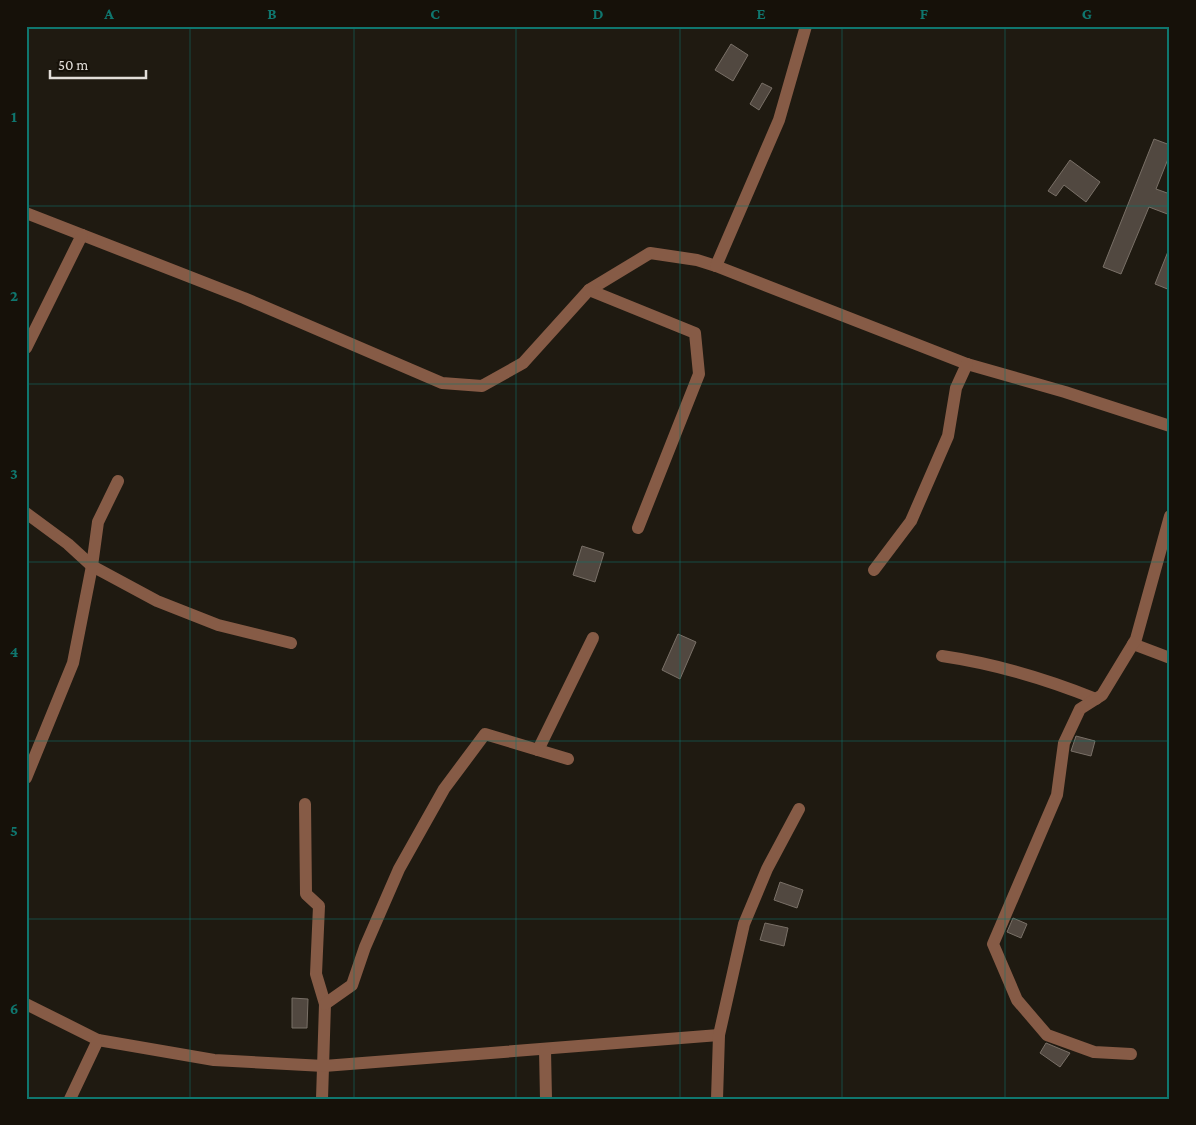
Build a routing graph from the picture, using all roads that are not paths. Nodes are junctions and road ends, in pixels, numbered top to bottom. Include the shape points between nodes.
1 (806, 26) edge
2 (26, 213) edge
3 (82, 235) junction
4 (716, 266) junction
5 (589, 290) junction
6 (26, 348) edge
7 (966, 364) junction
8 (1170, 426) edge
9 (118, 481) dead end
10 (26, 513) edge
11 (1170, 516) edge
12 (638, 528) dead end
13 (92, 566) junction
14 (874, 570) dead end
15 (593, 638) dead end
16 (291, 643) dead end
17 (1133, 644) junction
18 (942, 656) dead end
19 (1170, 658) edge
20 (1096, 699) junction
21 (538, 750) junction
22 (568, 759) dead end
23 (26, 778) edge
24 (305, 804) dead end
25 (799, 809) dead end
26 (26, 1004) edge
27 (325, 1004) junction
28 (719, 1035) junction
29 (98, 1040) junction
30 (545, 1050) junction
31 (1131, 1054) dead end
32 (324, 1066) junction
33 (70, 1099) edge
34 (322, 1099) edge
35 (546, 1099) edge
36 (718, 1099) edge

1 - 4 street via 780,120
2 - 3 street
3 - 5 street via 244,298 442,383 482,386 523,362
3 - 6 street
4 - 5 street via 650,253
4 - 7 street
5 - 12 street via 695,333 699,374
7 - 8 street
7 - 14 street via 956,388 948,436 911,521
9 - 13 street via 98,522
10 - 13 street
11 - 17 street
13 - 16 street via 157,601 218,625
13 - 23 street via 73,663
15 - 21 street
17 - 19 street
17 - 20 street
18 - 20 street via 988,662
20 - 31 street via 1080,709 1064,743 1057,795 993,944 1016,1000 1047,1035 1094,1052
21 - 22 street
21 - 27 street via 486,734 444,789 399,869 352,985
24 - 27 street via 306,894 319,906 316,974
25 - 28 street via 767,869 744,924
26 - 29 street
27 - 32 street
28 - 30 street
28 - 36 street
29 - 32 street via 214,1060
29 - 33 street
30 - 32 street
30 - 35 street
32 - 34 street

